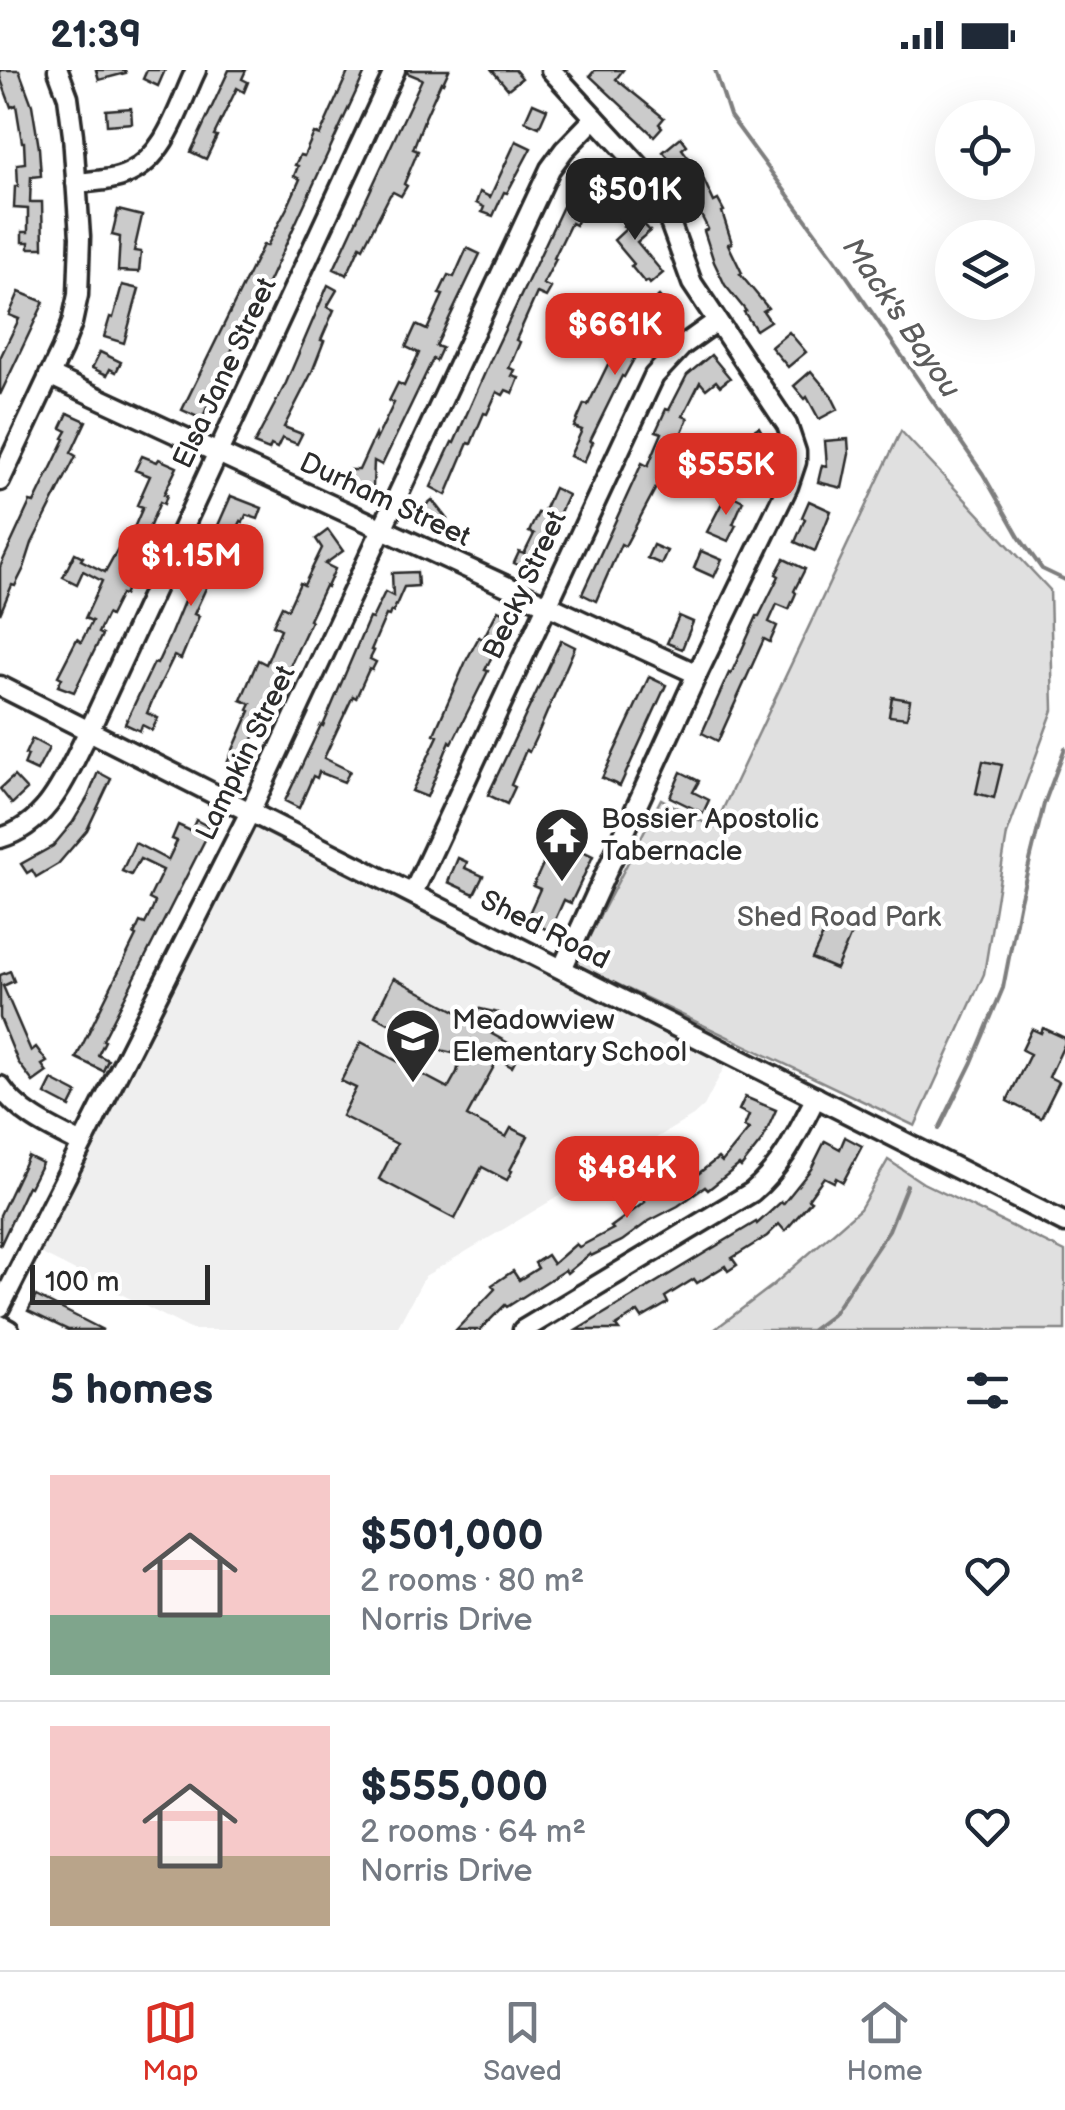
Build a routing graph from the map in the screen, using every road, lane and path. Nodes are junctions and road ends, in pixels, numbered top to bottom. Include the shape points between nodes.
1 (58, 70) edge
2 (196, 70) edge
3 (396, 70) edge
4 (551, 70) edge
5 (595, 118) junction
6 (76, 183) junction
7 (717, 321) junction
8 (50, 375) junction
9 (218, 453) junction
10 (0, 481) edge
11 (382, 528) junction
12 (546, 605) junction
13 (698, 674) junction
14 (0, 686) edge
15 (89, 731) junction
16 (250, 812) junction
17 (0, 838) edge
18 (413, 893) junction
19 (562, 969) junction
20 (0, 1086) edge
21 (816, 1097) junction
22 (82, 1144) junction
23 (1065, 1224) edge
24 (0, 1307) edge
25 (0, 1325) edge
26 (10, 1330) edge
27 (523, 1330) edge

1 - 6 street via 68,97
2 - 6 street via 154,155 127,174
3 - 9 street, Elsa Jane Street
4 - 5 street
5 - 7 street via 660,195 692,283
5 - 11 street, Lampkin Street via 550,169
6 - 8 street via 78,295
7 - 12 street, Becky Street via 654,376
7 - 13 street via 787,425 796,462
8 - 9 street, Durham Street
8 - 10 street
9 - 11 street, Durham Street
9 - 15 street, Elsa Jane Street
11 - 12 street, Durham Street
11 - 16 street, Lampkin Street
12 - 13 street, Durham Street
12 - 18 street, Becky Street
13 - 19 street
14 - 15 street, Shed Road
15 - 16 street, Shed Road
15 - 17 street, Elsa Jane Street via 49,805 20,831
16 - 18 street, Shed Road
16 - 22 street, Lampkin Street
18 - 19 street, Shed Road
19 - 21 street, Shed Road
20 - 22 street via 31,1117
21 - 23 street, Shed Road
21 - 27 street via 788,1152 752,1192
22 - 24 street, Lampkin Street
25 - 26 street

